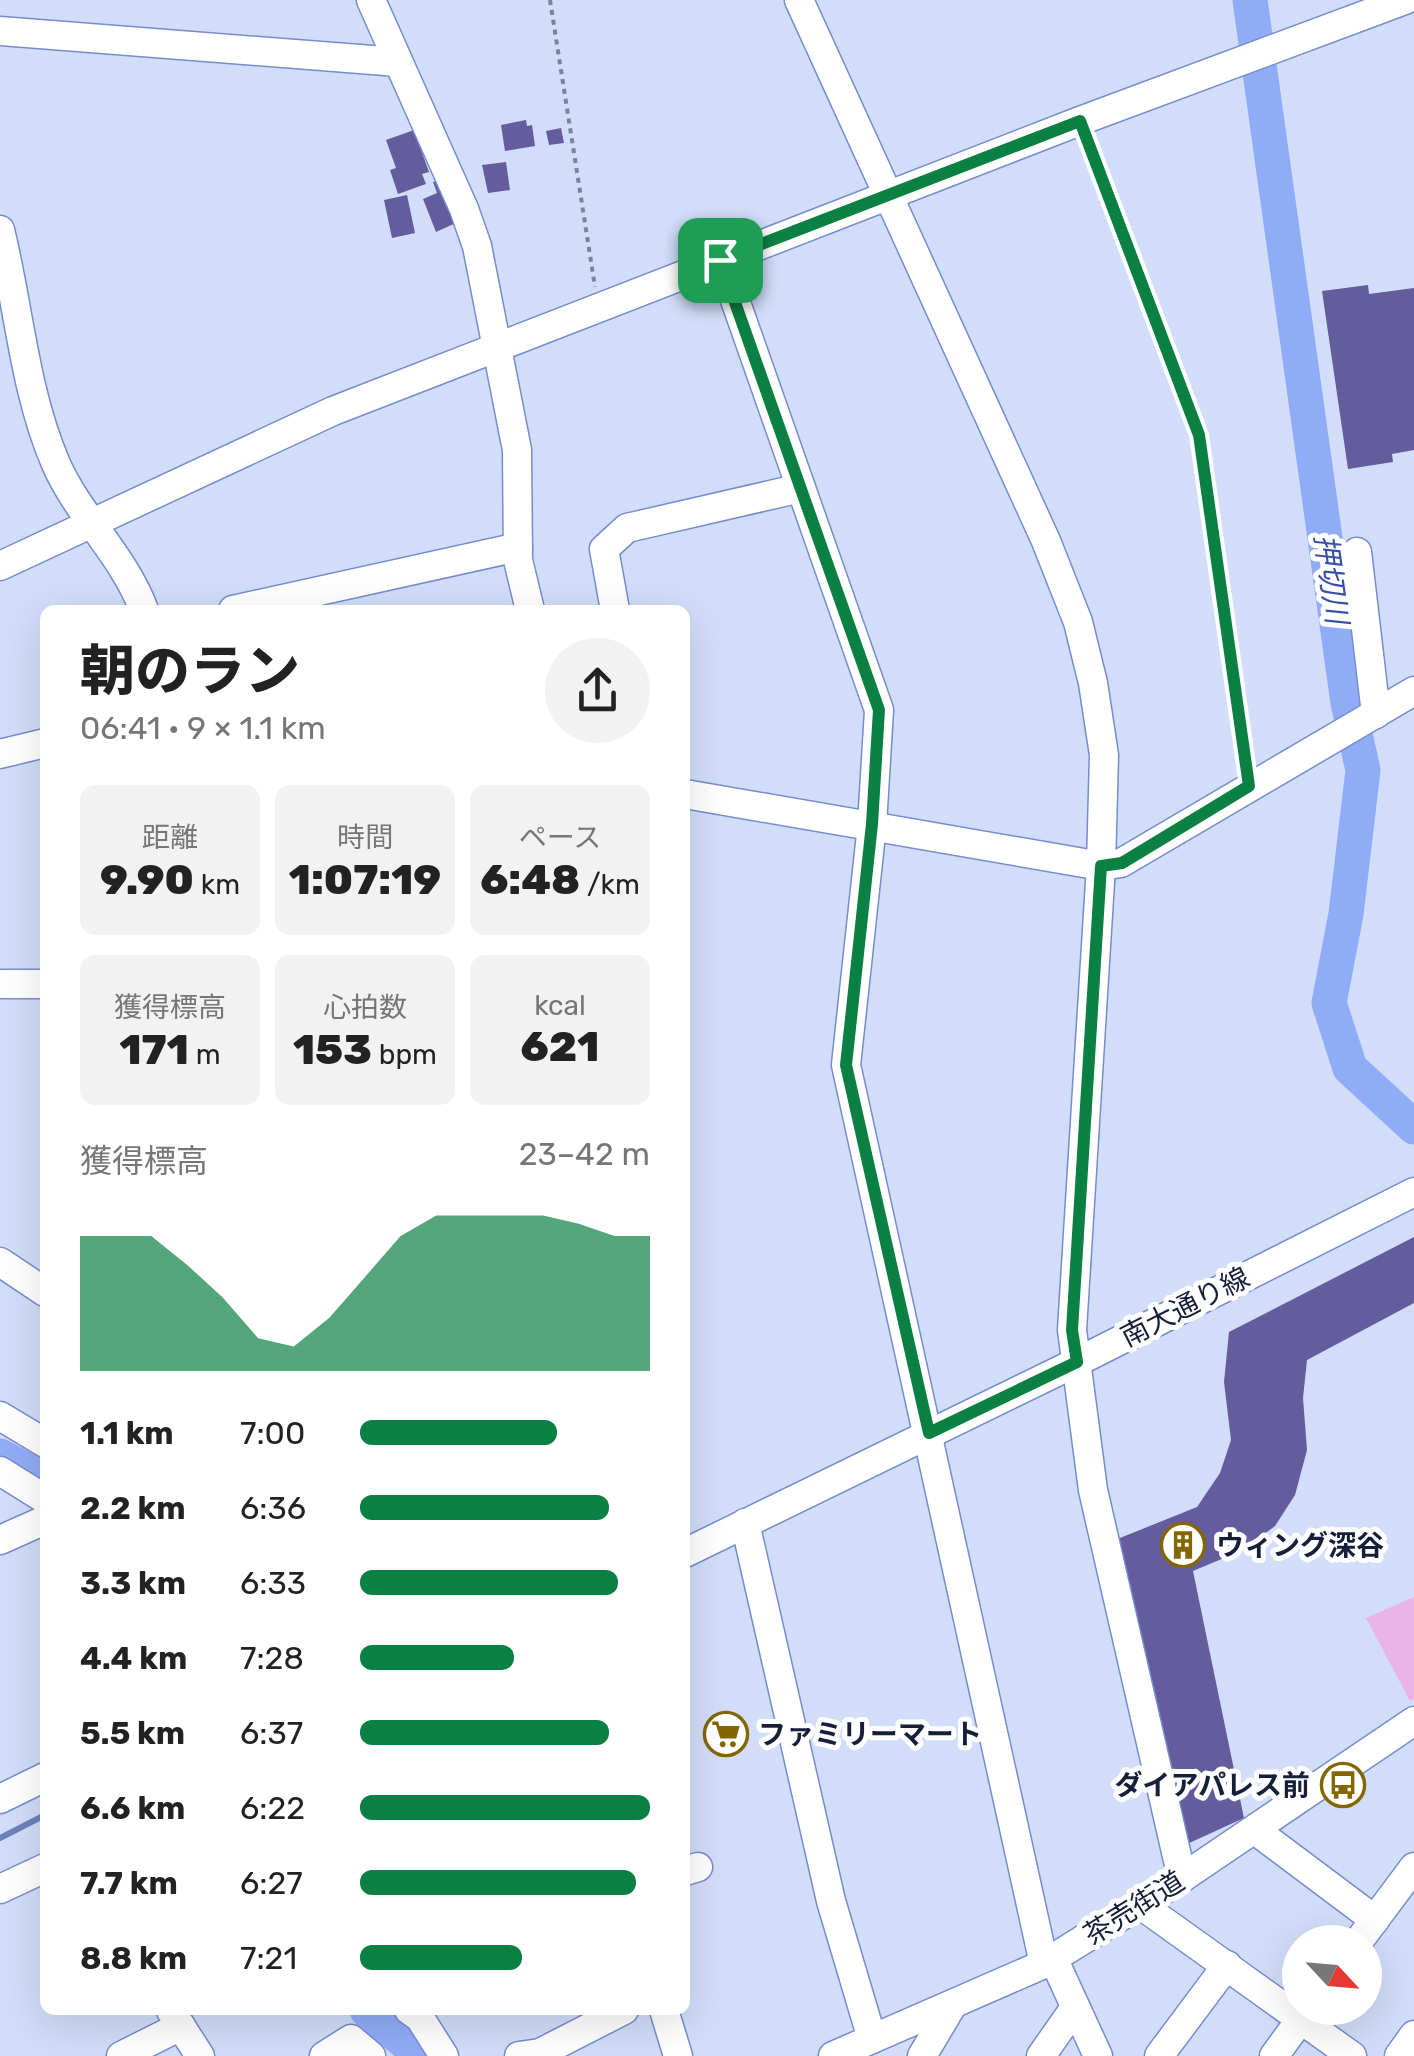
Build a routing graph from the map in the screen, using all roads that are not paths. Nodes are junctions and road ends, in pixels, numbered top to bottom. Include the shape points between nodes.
1 (371, 0) edge
2 (799, 0) edge
3 (1405, 0) edge
4 (0, 31) edge
5 (398, 62) junction
6 (888, 196) junction
7 (0, 230) edge
8 (720, 260) junction
9 (496, 347) junction
10 (801, 488) junction
11 (95, 525) junction
12 (518, 547) junction
13 (1357, 552) dead end
14 (0, 566) edge
15 (142, 605) edge
16 (259, 605) edge
17 (529, 605) edge
18 (614, 605) edge
19 (1414, 690) edge
20 (1372, 717) junction
21 (40, 744) edge
22 (0, 754) edge
23 (690, 795) edge
24 (872, 824) junction
25 (1101, 866) junction
26 (0, 984) edge
27 (40, 984) edge
28 (1414, 1192) edge
29 (0, 1262) edge
30 (40, 1289) edge
31 (1077, 1362) junction
32 (0, 1416) edge
33 (929, 1433) junction
34 (40, 1440) edge
35 (0, 1471) edge
36 (40, 1496) edge
37 (40, 1522) edge
38 (745, 1523) junction
39 (0, 1540) edge
40 (690, 1550) edge
41 (1414, 1720) edge
42 (40, 1779) edge
43 (3, 1796) edge
44 (1255, 1830) junction
45 (1414, 1868) edge
46 (40, 1870) edge
47 (1182, 1878) junction
48 (0, 1889) edge
49 (1141, 1905) junction
50 (1359, 1925) edge
51 (1371, 1925) edge
52 (1049, 1961) junction
53 (1227, 1965) junction
54 (1282, 1998) edge
55 (953, 2004) junction
56 (1074, 2010) junction
57 (423, 2015) edge
58 (614, 2015) edge
59 (666, 2015) edge
60 (175, 2018) edge
61 (1296, 2025) edge
62 (1319, 2025) edge
63 (1414, 2035) edge
64 (872, 2039) junction
65 (122, 2056) edge
66 (200, 2056) edge
67 (324, 2056) edge
68 (371, 2056) edge
69 (444, 2056) edge
70 (519, 2056) edge
71 (678, 2056) edge
72 (833, 2056) edge
73 (922, 2056) edge
74 (1041, 2056) edge
75 (1098, 2056) edge
76 (1158, 2056) edge
77 (1274, 2056) edge
78 (1352, 2056) edge
79 (1399, 2056) edge

1 - 5 street
2 - 6 street
3 - 6 street
4 - 5 street
5 - 9 street via 464,208
6 - 8 street
6 - 25 street via 1078,622 1104,755
7 - 11 street via 32,386 57,465
8 - 9 street
8 - 10 street
9 - 11 street via 333,411
9 - 12 street via 517,450
10 - 18 street via 626,528 604,548
10 - 24 street via 879,710
11 - 14 street
11 - 15 street
12 - 16 street
12 - 17 street
13 - 20 street
19 - 20 street
20 - 25 street via 1122,863
21 - 22 street
23 - 24 street
24 - 25 street
24 - 33 street via 846,1065
25 - 31 street via 1072,1330
26 - 27 street
28 - 31 street, 南大通り線
29 - 30 street
31 - 33 street, 南大通り線
31 - 47 street via 1093,1490
32 - 34 street
33 - 38 street, 南大通り線
33 - 52 street
35 - 36 street
37 - 39 street
38 - 40 street, 南大通り線
38 - 64 street via 831,1901
41 - 44 street, 茶売街道
42 - 43 street
44 - 47 street, 茶売街道
44 - 50 street
45 - 51 street
46 - 48 street
47 - 49 street, 茶売街道
49 - 52 street, 茶売街道
49 - 53 street
52 - 55 street, 茶売街道
52 - 56 street
53 - 54 street
53 - 76 street
55 - 64 street, 茶売街道
55 - 73 street
56 - 74 street
56 - 75 street
57 - 69 street
58 - 70 street via 540,2053
59 - 71 street
60 - 65 street
60 - 66 street
61 - 77 street
62 - 78 street
63 - 79 street
64 - 72 street, 茶売街道
67 - 68 street via 351,2039

